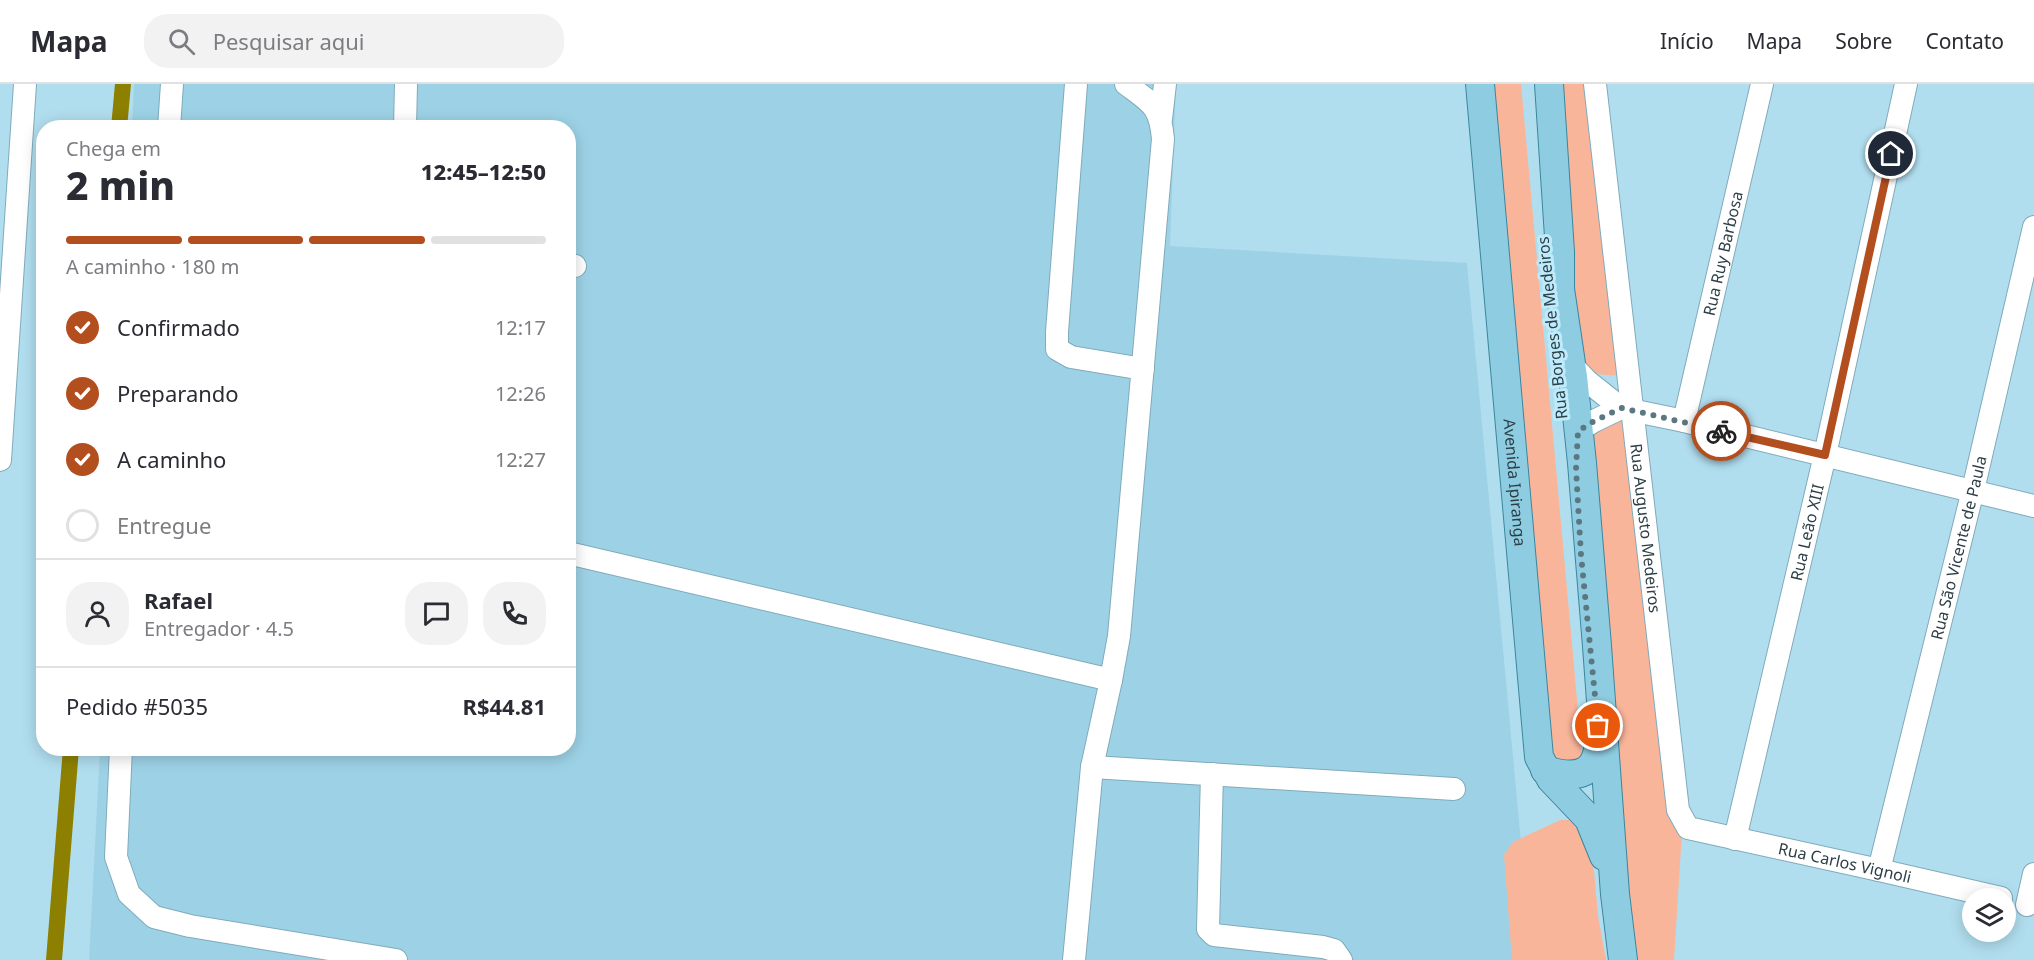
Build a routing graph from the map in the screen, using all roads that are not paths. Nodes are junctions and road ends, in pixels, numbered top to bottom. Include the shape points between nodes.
1 (25, 84) edge
2 (172, 84) edge
3 (406, 84) edge
4 (1076, 84) edge
5 (1126, 84) edge
6 (1166, 84) edge
7 (1480, 84) edge
8 (1531, 84) edge
9 (1540, 84) edge
10 (1549, 84) edge
11 (1595, 84) edge
12 (1762, 84) edge
13 (1906, 84) edge
14 (1161, 119) junction
15 (169, 120) edge
16 (405, 120) edge
17 (2034, 227) edge
18 (7, 272) edge
19 (1560, 289) junction
20 (1570, 363) junction
21 (1143, 369) junction
22 (1627, 409) junction
23 (1684, 421) junction
24 (1578, 437) junction
25 (1825, 455) junction
26 (0, 460) edge
27 (1973, 490) junction
28 (2034, 506) edge
29 (576, 555) edge
30 (1111, 680) junction
31 (121, 756) edge
32 (1092, 767) junction
33 (1592, 767) junction
34 (1545, 770) junction
35 (1212, 774) junction
36 (1454, 789) dead end
37 (1688, 828) joint
38 (1735, 838) junction
39 (1606, 860) junction
40 (1879, 870) junction
41 (2034, 874) edge
42 (1962, 889) edge
43 (1615, 894) junction
44 (2022, 904) edge
45 (396, 960) edge
46 (1074, 960) edge
47 (1341, 960) edge
48 (1623, 960) edge

1 - 18 street
2 - 15 street
3 - 16 street
4 - 21 street via 1057,349 1071,357
5 - 14 street via 1151,103
6 - 14 street
7 - 34 main road, Avenida Ipiranga via 1539,757
8 - 33 main road, Rua Borges de Medeiros
9 - 19 main road
10 - 19 main road, Rua Borges de Medeiros
11 - 22 street, Rua Augusto Medeiros
12 - 23 street, Rua Ruy Barbosa
13 - 25 street, Rua Leão XIII
14 - 21 street via 1163,139
17 - 27 street, Rua São Vicente de Paula
18 - 26 street
19 - 20 main road, Rua Borges de Medeiros
20 - 22 street via 1587,381
20 - 24 main road, Rua Borges de Medeiros
21 - 30 street via 1119,636
22 - 23 street
22 - 24 street via 1594,421
22 - 37 street, Rua Augusto Medeiros via 1678,810
23 - 25 street
24 - 33 main road via 1581,555 1599,739
24 - 43 main road, Rua Borges de Medeiros via 1598,646
25 - 27 street
25 - 38 street, Rua Leão XIII
27 - 28 street
27 - 40 street, Rua São Vicente de Paula
29 - 30 street
30 - 32 street
31 - 45 street via 116,857 129,894 154,917
32 - 35 street
32 - 46 street
33 - 34 main road via 1572,776
33 - 39 main road, Rua Borges de Medeiros
34 - 39 main road, Avenida Ipiranga via 1589,819
35 - 36 street
35 - 47 street via 1208,929 1214,935 1323,947 1334,950
37 - 38 street, Rua Carlos Vignoli
38 - 40 street, Rua Carlos Vignoli
39 - 43 main road, Rua Borges de Medeiros
40 - 42 street, Rua Carlos Vignoli
41 - 44 street
43 - 48 main road, Rua Borges de Medeiros

